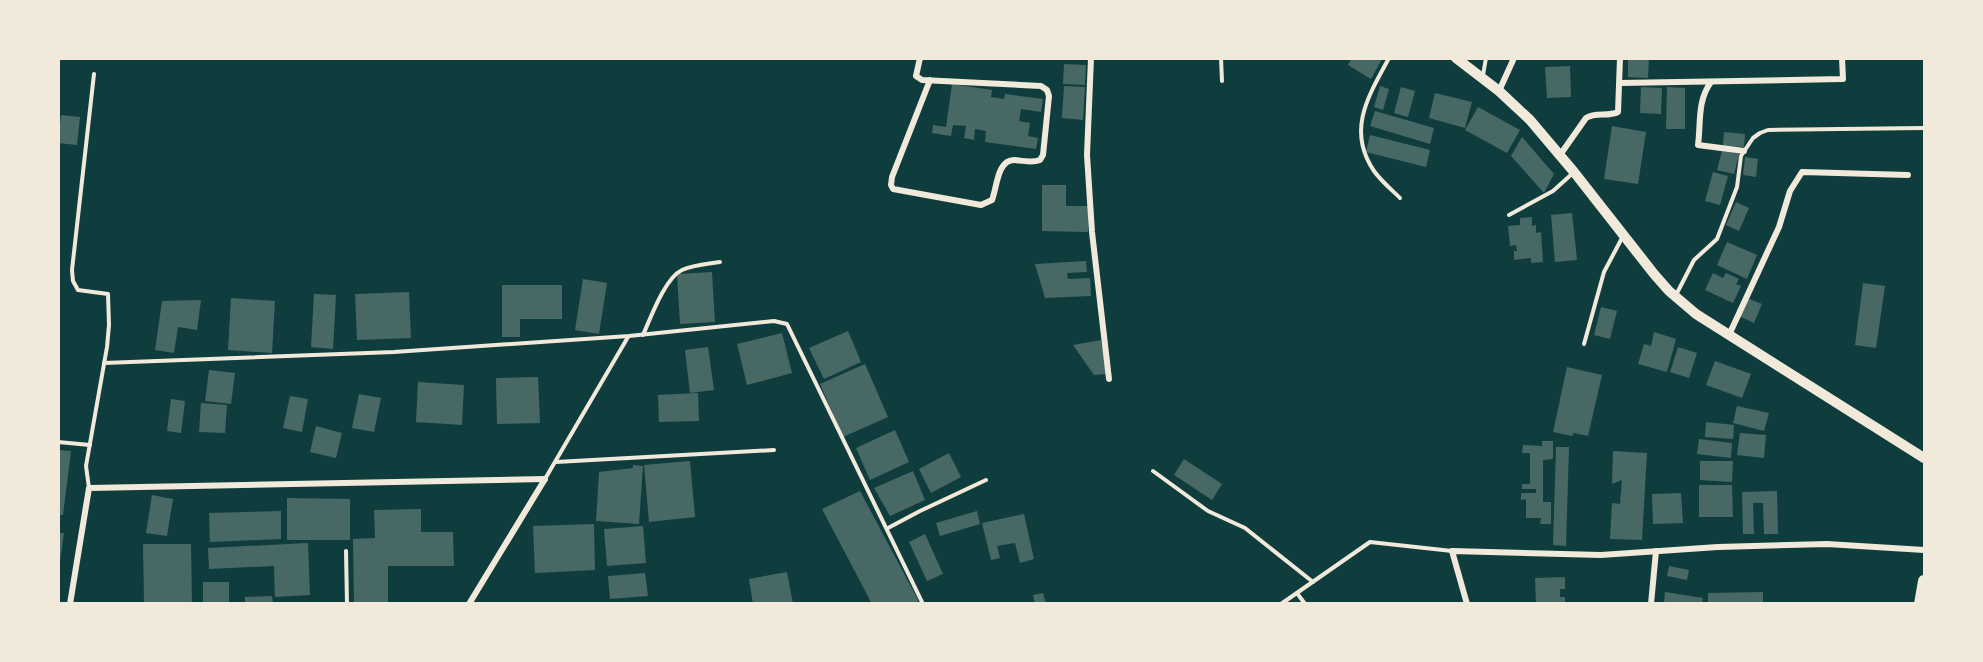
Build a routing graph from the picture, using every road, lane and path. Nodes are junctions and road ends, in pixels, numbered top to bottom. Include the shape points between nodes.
1 (920, 58) edge
2 (1091, 58) edge
3 (1221, 58) edge
4 (1389, 58) edge
5 (1456, 58) edge
6 (1486, 58) edge
7 (1514, 58) edge
8 (1620, 58) edge
9 (1842, 58) edge
10 (94, 74) dead end
11 (1482, 78) junction
12 (930, 80) junction
13 (1222, 81) dead end
14 (1711, 82) junction
15 (1620, 83) junction
16 (1499, 91) junction
17 (1924, 128) edge
18 (1744, 151) junction
19 (1560, 154) junction
20 (1574, 172) junction
21 (1908, 174) dead end
22 (1400, 198) dead end
23 (1509, 215) dead end
24 (1624, 236) junction
25 (720, 262) dead end
26 (1675, 297) junction
27 (643, 335) junction
28 (1729, 335) junction
29 (628, 336) junction
30 (1584, 344) dead end
31 (104, 363) junction
32 (1109, 379) dead end
33 (58, 442) edge
34 (90, 445) junction
35 (774, 450) dead end
36 (1924, 458) edge
37 (556, 462) junction
38 (1153, 471) dead end
39 (545, 479) junction
40 (986, 480) dead end
41 (89, 488) junction
42 (888, 528) junction
43 (1924, 550) edge
44 (346, 551) dead end
45 (1452, 551) junction
46 (1656, 551) junction
47 (1924, 581) edge
48 (1313, 582) junction
49 (1297, 592) junction
50 (70, 603) edge
51 (347, 603) edge
52 (469, 603) edge
53 (923, 603) edge
54 (1281, 603) edge
55 (1305, 603) edge
56 (1467, 603) edge
57 (1651, 603) edge
58 (1920, 603) edge

1 - 12 street via 916,76
2 - 32 street via 1087,155
3 - 13 lane
4 - 22 lane via 1362,112 1363,141 1375,173
5 - 11 main road
6 - 11 lane
7 - 16 street
8 - 15 street
9 - 14 street via 1843,79
10 - 31 lane via 72,270 78,290 108,294
11 - 16 main road
12 - 12 street via 1047,90 1040,160 1006,162 992,200 981,206 893,189 892,177
14 - 15 street
14 - 18 street via 1700,106 1698,145
15 - 19 street via 1618,112 1586,118
16 - 19 main road
17 - 18 lane via 1768,130 1753,138
18 - 26 lane via 1737,187 1717,239 1694,261
19 - 20 main road
20 - 23 lane via 1553,191
20 - 24 main road
21 - 28 street via 1802,172 1790,191 1779,227
24 - 26 main road
24 - 30 lane via 1604,273
25 - 27 lane via 676,274
26 - 28 main road
27 - 29 lane
27 - 42 lane via 774,321 787,324
28 - 36 main road
29 - 31 lane via 394,352
29 - 37 lane
31 - 34 lane
33 - 34 lane
34 - 41 lane via 86,466
35 - 37 lane
37 - 39 lane
38 - 48 lane via 1208,511 1245,528
39 - 41 street
39 - 52 street
40 - 42 lane
41 - 50 street
42 - 53 lane
43 - 46 street via 1827,544
44 - 51 lane
45 - 46 street via 1601,555
45 - 48 lane via 1370,543
45 - 56 street
46 - 57 street
47 - 58 main road
48 - 49 lane
49 - 54 lane
49 - 55 lane

